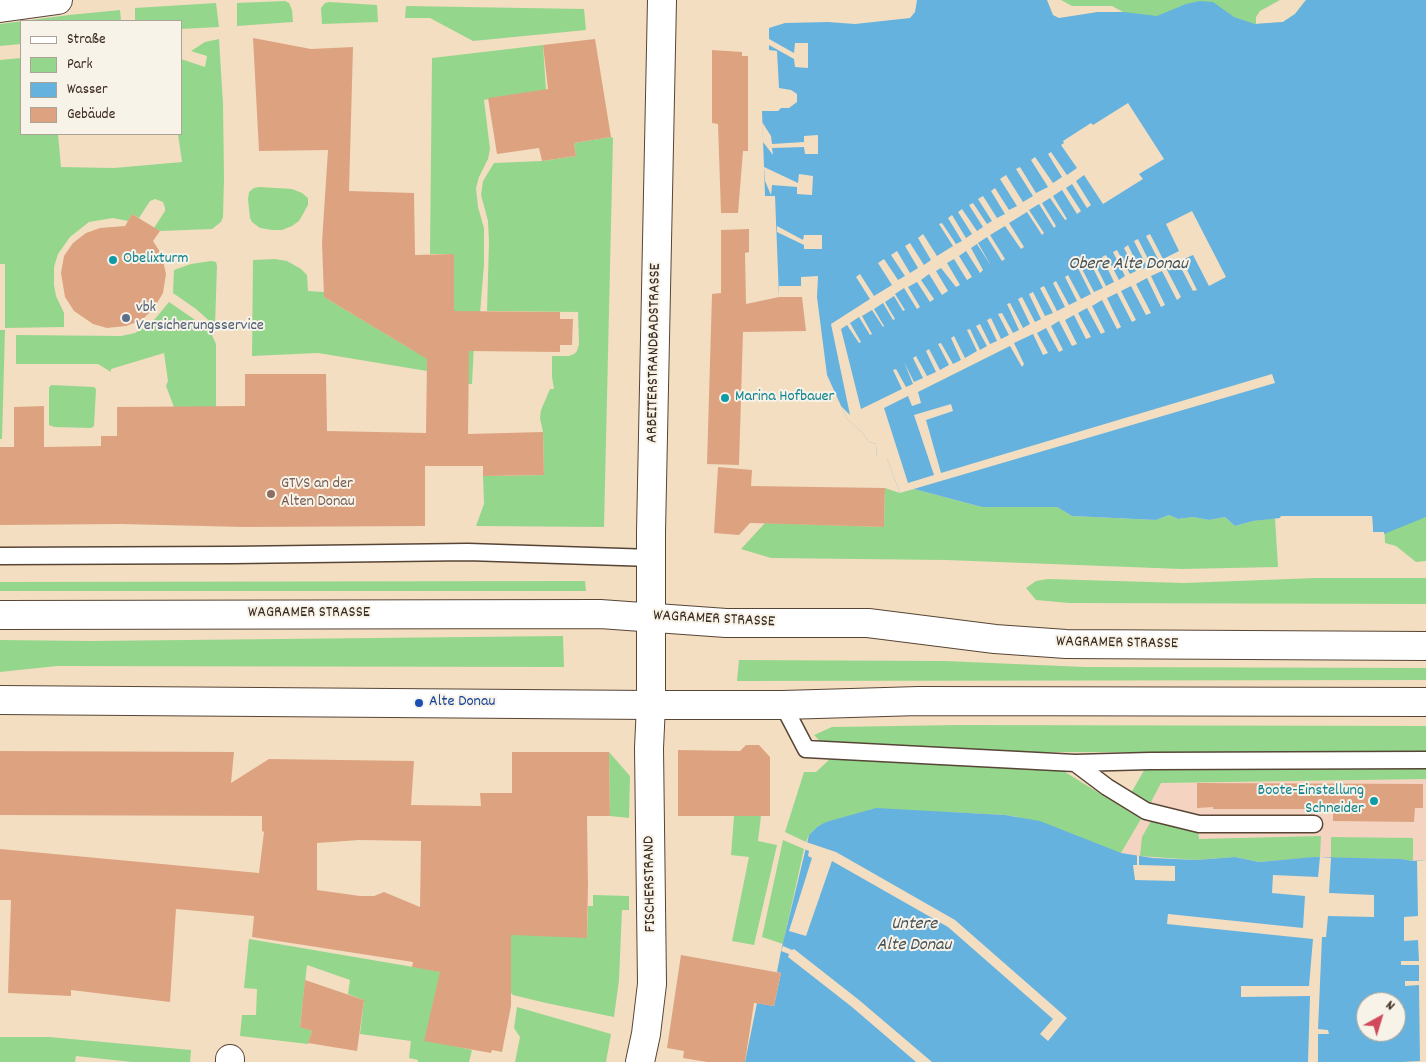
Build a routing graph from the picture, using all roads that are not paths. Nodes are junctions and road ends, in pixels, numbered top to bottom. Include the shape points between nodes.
1 (58, 0) edge
2 (662, 0) edge
3 (0, 8) edge
4 (0, 556) edge
5 (652, 558) junction
6 (0, 615) edge
7 (652, 617) junction
8 (1426, 646) edge
9 (0, 700) edge
10 (1426, 702) edge
11 (651, 705) junction
12 (783, 705) junction
13 (1426, 760) edge
14 (1075, 763) junction
15 (1314, 824) dead end
16 (640, 1062) edge

1 - 3 main road
2 - 5 main road, ARBEITERSTRANDBADSTRASSE
4 - 5 lane via 468,552
5 - 7 main road, ARBEITERSTRANDBADSTRASSE
6 - 7 main road, WAGRAMER STRASSE via 600,614
7 - 8 main road, WAGRAMER STRASSE via 726,624 868,624 1066,644
7 - 11 main road, ARBEITERSTRANDBADSTRASSE
9 - 11 main road
10 - 12 main road via 919,701
11 - 12 main road
11 - 16 main road, FISCHERSTRAND via 648,748 652,984
12 - 14 lane via 806,749
13 - 14 lane
14 - 15 lane via 1146,811 1199,824

